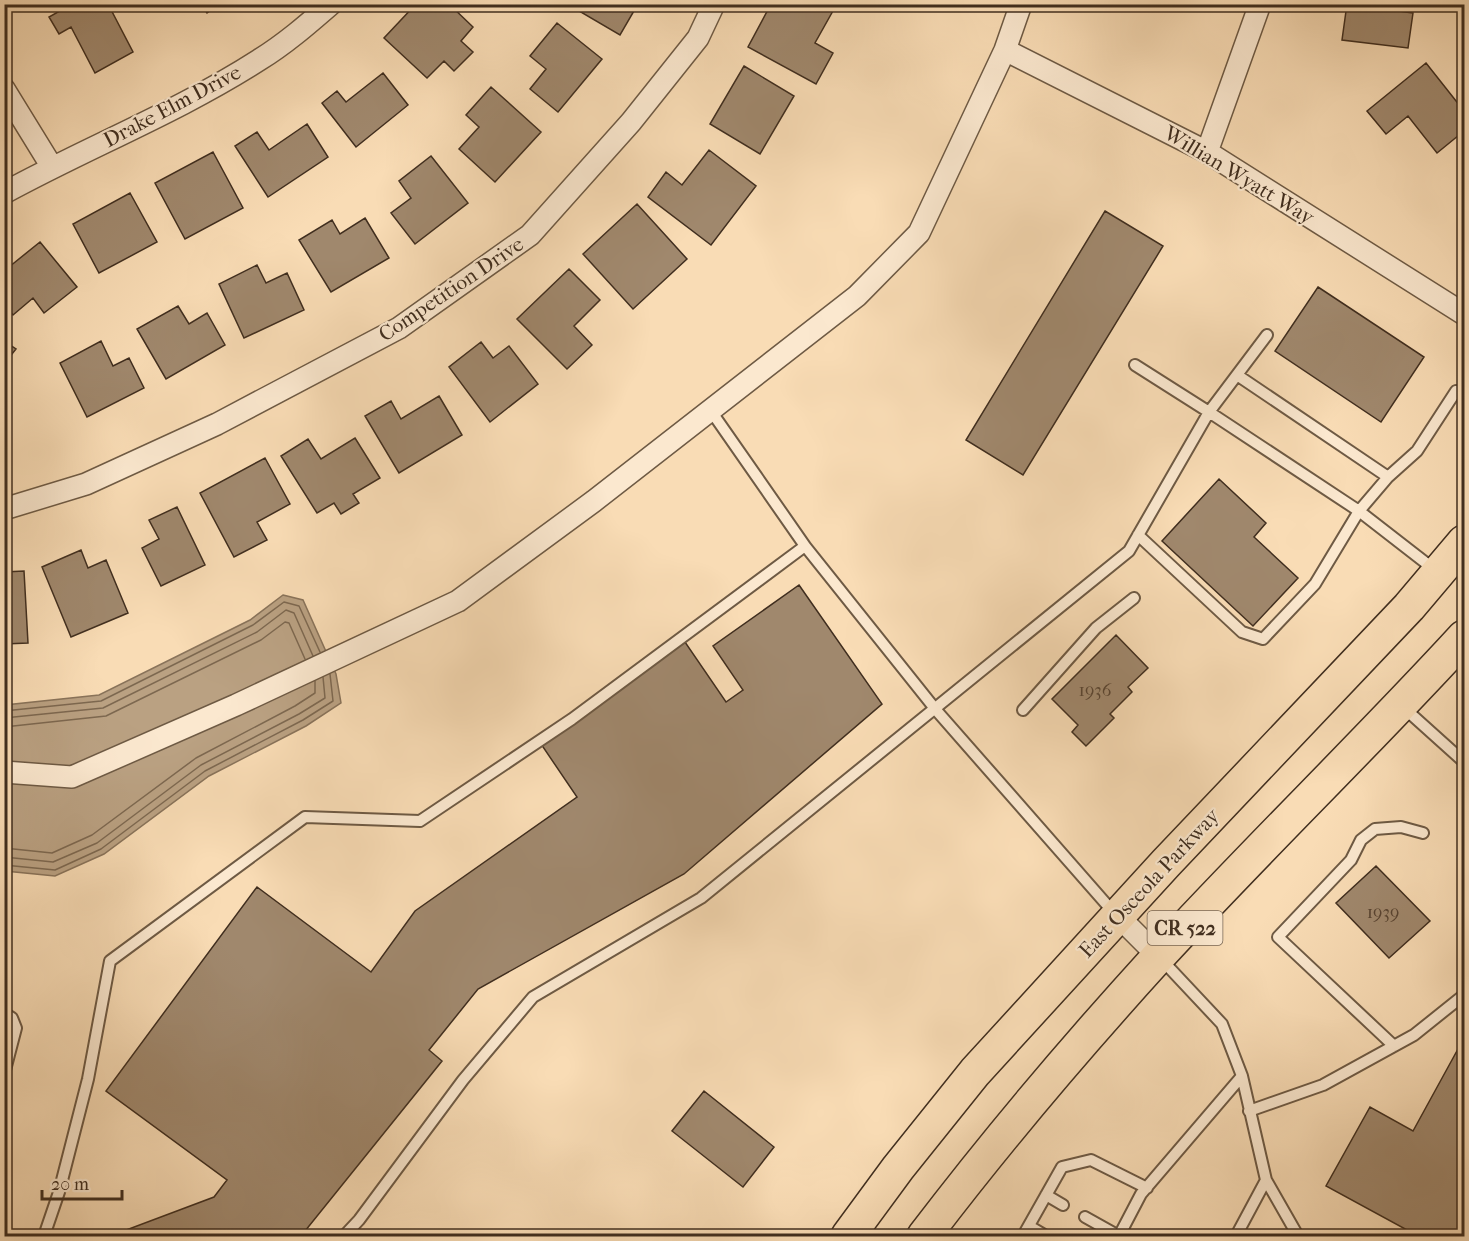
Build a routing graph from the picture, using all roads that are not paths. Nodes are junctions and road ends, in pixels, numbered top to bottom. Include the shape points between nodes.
1 (331, 4) edge
2 (714, 4) edge
3 (1021, 4) edge
4 (1260, 4) edge
5 (1005, 50) junction
6 (4, 89) edge
7 (1207, 152) junction
8 (52, 167) junction
9 (4, 193) edge
10 (1464, 314) edge
11 (1267, 335) dead end
12 (1135, 365) dead end
13 (1237, 375) junction
14 (1456, 391) dead end
15 (711, 411) junction
16 (1209, 412) junction
17 (1388, 477) junction
18 (4, 509) edge
19 (1359, 511) junction
20 (1138, 535) junction
21 (1464, 542) edge
22 (805, 546) junction
23 (1439, 573) junction
24 (1134, 598) dead end
25 (1464, 637) edge
26 (1400, 705) junction
27 (936, 710) junction
28 (1023, 710) dead end
29 (1463, 761) dead end
30 (4, 772) edge
31 (1423, 833) dead end
32 (1118, 916) junction
33 (1158, 956) junction
34 (1464, 995) edge
35 (4, 1013) edge
36 (1394, 1046) junction
37 (4, 1074) edge
38 (1242, 1076) junction
39 (1249, 1111) junction
40 (1266, 1180) junction
41 (1147, 1188) junction
42 (1046, 1195) junction
43 (1063, 1205) dead end
44 (1085, 1217) dead end
45 (1029, 1226) junction
46 (44, 1236) edge
47 (344, 1236) edge
48 (848, 1236) edge
49 (924, 1236) edge
50 (1023, 1236) edge
51 (1046, 1236) edge
52 (1119, 1236) edge
53 (1236, 1236) edge
54 (1298, 1236) edge

1 - 8 street, Drake Elm Drive via 259,61 182,105
2 - 18 street, Competition Drive via 698,38 631,122 530,235 409,321 217,424 86,484
3 - 5 street
4 - 7 street
5 - 7 street, Willian Wyatt Way
5 - 15 street via 920,233 857,297
6 - 8 street
7 - 10 street, Willian Wyatt Way
8 - 9 street, Drake Elm Drive
11 - 13 lane
12 - 16 lane
13 - 16 lane
13 - 17 lane
14 - 17 lane via 1417,451
15 - 22 lane
15 - 30 street via 458,601 72,777
16 - 19 lane
16 - 20 lane
17 - 19 lane
19 - 20 lane via 1315,585 1263,639 1242,632
19 - 23 lane
20 - 27 lane via 1129,551
21 - 23 main road, East Osceola Parkway / CR 522
22 - 27 lane
22 - 46 lane via 572,718 420,820 305,817 110,961 88,1079
23 - 32 main road, East Osceola Parkway / CR 522
24 - 28 lane via 1096,628
25 - 26 main road, CR 522
26 - 29 lane
26 - 33 main road, CR 522
27 - 32 lane
27 - 47 lane via 701,898 533,997 463,1080
31 - 36 lane via 1401,827 1375,829 1361,840 1350,860 1278,937
32 - 33 street
32 - 48 main road, East Osceola Parkway / CR 522 via 975,1072
33 - 38 lane via 1222,1024
33 - 49 main road, CR 522
34 - 36 lane
35 - 37 lane via 12,1018 16,1028
36 - 39 lane via 1323,1084
38 - 39 lane
38 - 41 lane
39 - 40 lane
40 - 53 lane
40 - 54 lane
41 - 42 lane via 1091,1160 1062,1167
41 - 52 lane
42 - 43 lane
42 - 45 lane
44 - 52 lane
45 - 50 lane
45 - 51 lane

